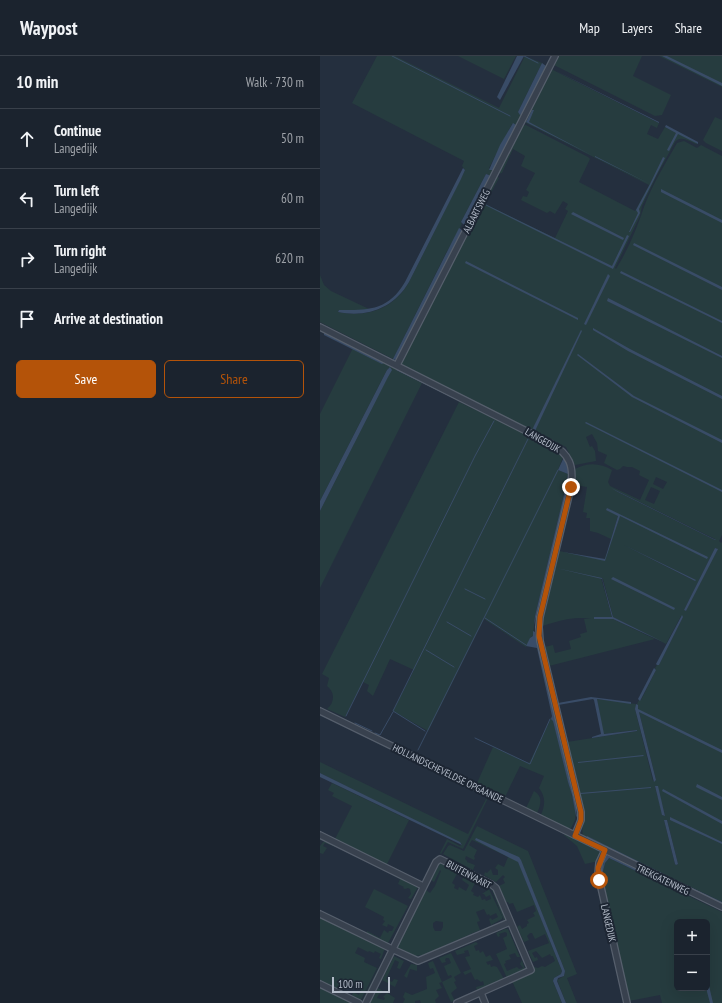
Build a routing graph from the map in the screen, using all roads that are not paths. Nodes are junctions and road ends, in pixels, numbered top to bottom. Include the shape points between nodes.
1 (555, 56) edge
2 (320, 326) edge
3 (397, 365) junction
4 (320, 711) edge
5 (575, 836) junction
6 (321, 838) edge
7 (605, 850) junction
8 (423, 886) junction
9 (722, 907) edge
10 (320, 914) edge
11 (510, 922) junction
12 (392, 950) junction
13 (320, 984) edge
14 (481, 993) junction
15 (359, 1003) edge
16 (366, 1003) edge
17 (458, 1003) edge
18 (485, 1003) edge
19 (627, 1003) edge

1 - 3 street, ALBARTSWEG
2 - 3 street, LANGEDIJK
3 - 5 street, LANGEDIJK via 554,445 564,452 570,463 573,474 571,487 539,627 540,641 581,812
4 - 5 street, HOLLANDSCHEVELDSE OPGAANDE
5 - 7 street
6 - 8 street
7 - 9 street, TREKGATENWEG
7 - 19 street, LANGEDIJK via 599,863 598,874
8 - 11 street, BUITENVAART via 440,859 496,888
8 - 12 street, BUITENVAART
10 - 12 street
11 - 12 street via 422,960 415,960
11 - 14 street, BUITENVAART via 531,970
12 - 16 street, BUITENVAART
13 - 15 street
14 - 17 street, BUITENVAART
14 - 18 street

